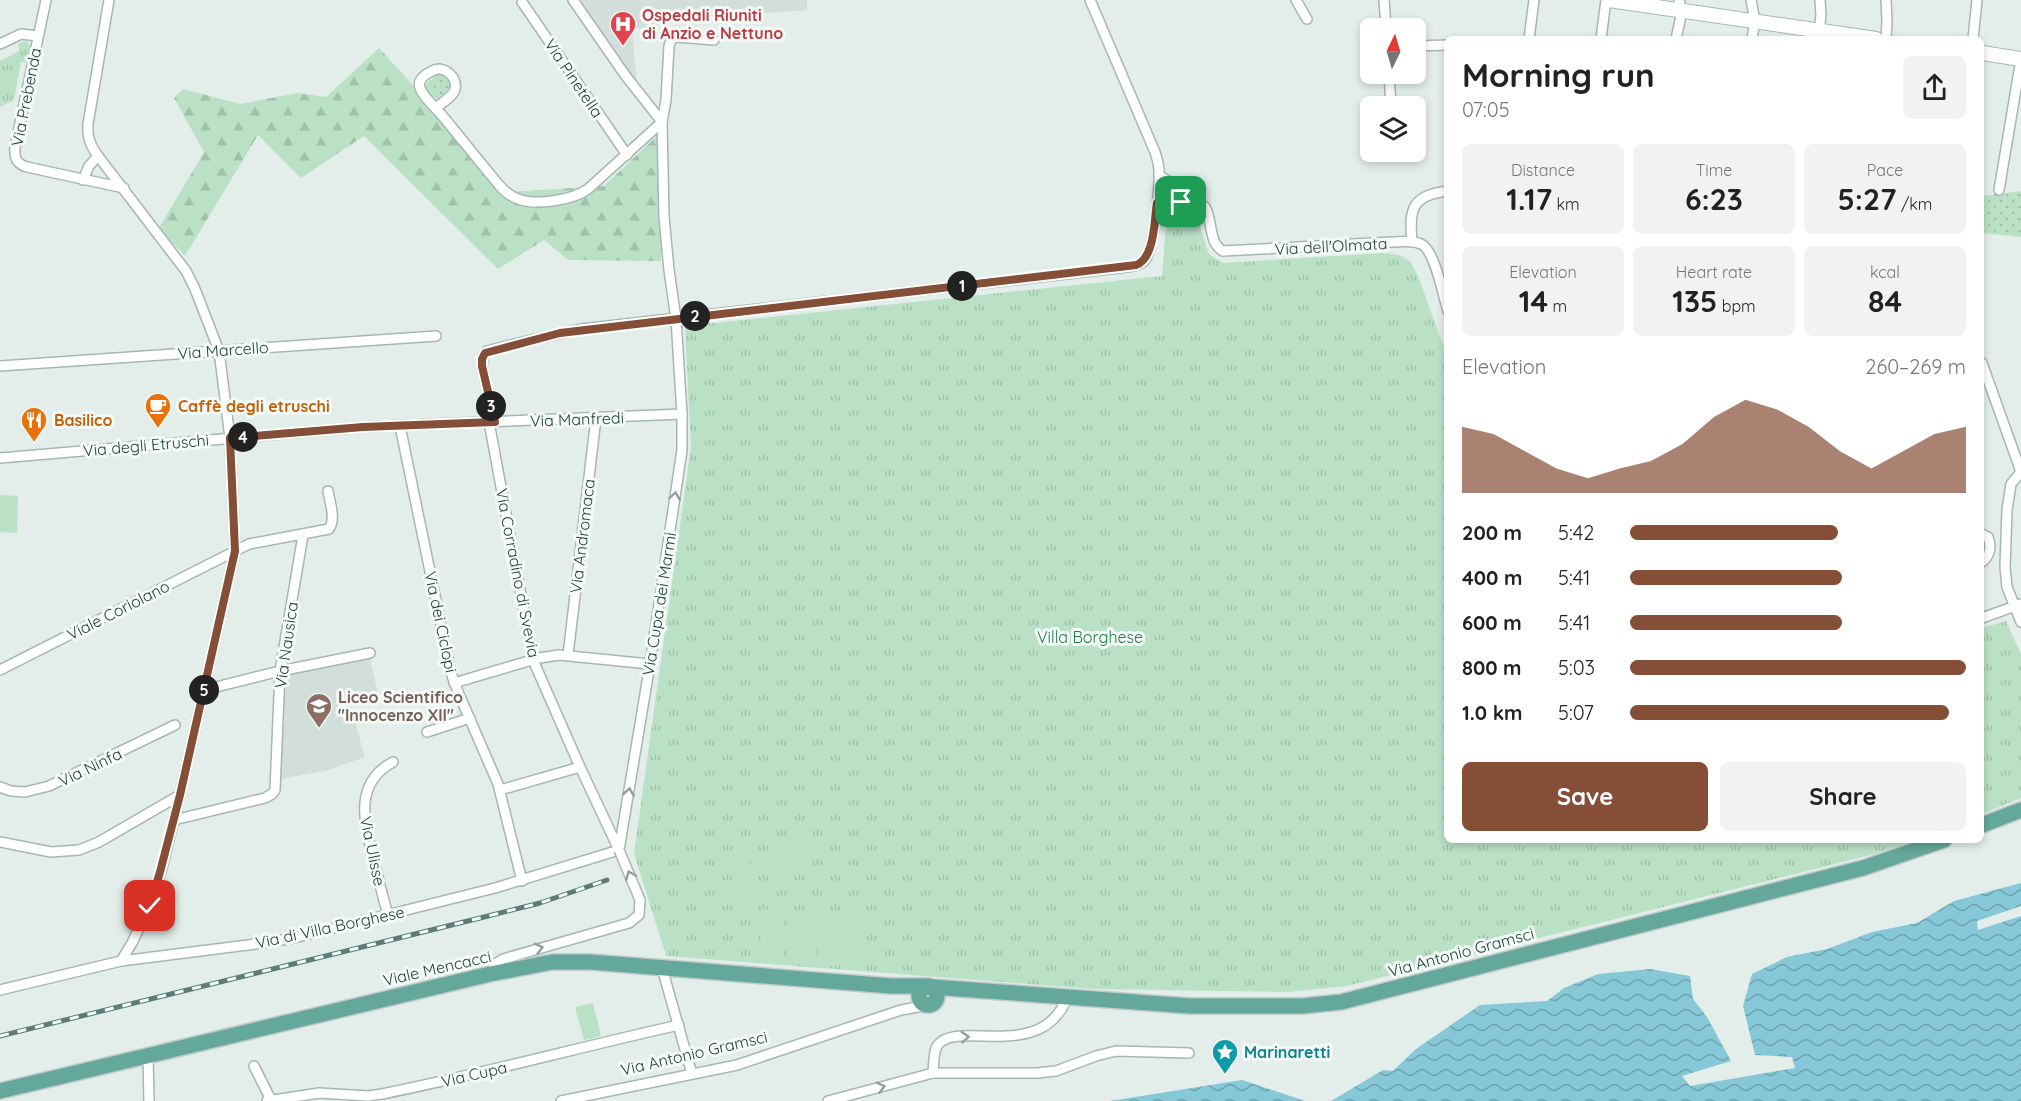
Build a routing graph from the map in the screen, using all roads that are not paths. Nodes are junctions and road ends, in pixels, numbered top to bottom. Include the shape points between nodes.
1 (46, 0) edge
2 (109, 0) edge
3 (573, 0) edge
4 (1090, 0) edge
5 (1296, 0) edge
6 (1384, 0) edge
7 (1534, 0) edge
8 (1607, 0) edge
9 (1751, 0) edge
10 (1820, 0) edge
11 (1886, 0) edge
12 (1977, 0) edge
13 (522, 2) dead end
14 (1681, 6) edge
15 (1385, 18) edge
16 (1307, 19) dead end
17 (1755, 21) junction
18 (1818, 35) edge
19 (38, 36) junction
20 (1528, 36) edge
21 (1601, 36) edge
22 (1676, 36) edge
23 (1752, 36) edge
24 (1886, 36) edge
25 (1973, 36) edge
26 (714, 40) dead end
27 (0, 44) edge
28 (1444, 45) edge
29 (1426, 46) edge
30 (1984, 53) edge
31 (2021, 59) edge
32 (436, 108) dead end
33 (662, 122) junction
34 (627, 155) junction
35 (98, 156) junction
36 (1159, 175) junction
37 (83, 180) junction
38 (124, 188) junction
39 (1999, 190) dead end
40 (1444, 192) edge
41 (1200, 202) junction
42 (1157, 203) junction
43 (1412, 242) junction
44 (1444, 298) edge
45 (676, 318) junction
46 (436, 336) dead end
47 (219, 351) junction
48 (0, 360) edge
49 (5, 365) edge
50 (1984, 368) edge
51 (682, 414) junction
52 (596, 418) junction
53 (492, 422) junction
54 (400, 426) junction
55 (230, 438) junction
56 (0, 458) edge
57 (2021, 473) edge
58 (328, 491) dead end
59 (303, 535) junction
60 (1984, 535) edge
61 (235, 551) junction
62 (1984, 560) edge
63 (2018, 605) edge
64 (1984, 617) edge
65 (2021, 622) edge
66 (370, 653) dead end
67 (568, 655) junction
68 (533, 660) junction
69 (650, 664) junction
70 (0, 670) edge
71 (280, 671) junction
72 (454, 683) junction
73 (204, 690) junction
74 (470, 718) junction
75 (175, 725) dead end
76 (427, 732) dead end
77 (393, 762) dead end
78 (580, 767) junction
79 (0, 787) edge
80 (500, 790) junction
81 (180, 795) junction
82 (2021, 810) edge
83 (174, 820) junction
84 (1984, 824) edge
85 (0, 842) edge
86 (1935, 843) edge
87 (619, 850) junction
88 (522, 881) junction
89 (387, 915) junction
90 (121, 961) junction
91 (662, 968) junction
92 (490, 974) junction
93 (0, 990) edge
94 (927, 996) junction
95 (1067, 998) junction
96 (679, 1025) junction
97 (1189, 1053) dead end
98 (148, 1056) junction
99 (254, 1066) dead end
100 (933, 1073) junction
101 (692, 1074) junction
102 (0, 1092) edge
103 (372, 1098) edge
104 (149, 1101) edge
105 (269, 1101) edge
106 (561, 1101) edge
107 (828, 1101) edge

1 - 19 street, Via Prebenda
2 - 35 street via 87,128 90,144
3 - 33 street
4 - 36 street via 1155,152
5 - 16 street
6 - 15 street
7 - 20 street
8 - 14 street
8 - 21 street
9 - 17 street
10 - 18 street
11 - 24 street
12 - 25 street
13 - 34 street, Via Pinetella
14 - 17 street
14 - 22 street
17 - 18 street
17 - 23 street
19 - 27 street via 21,34
19 - 37 street, Via Prebenda via 15,158 23,166
26 - 33 street, Via Cupa dei Marmi via 671,40
28 - 29 street
30 - 31 street
31 - 39 street
32 - 34 street via 499,185 518,199 539,201 582,193
33 - 34 street
33 - 45 street, Via Cupa dei Marmi via 665,234
35 - 37 street
35 - 38 street
36 - 41 street
36 - 42 street
37 - 38 street, Via Prebenda
38 - 47 street via 189,276
40 - 43 street via 1427,195 1415,204
41 - 42 street
41 - 43 street, Via dell'Olmata via 1208,211 1216,246 1225,252
42 - 45 street via 1149,251 1136,265
43 - 44 street via 1430,252
45 - 51 street, Via Cupa dei Marmi
45 - 53 street, Via Corradino di Svevia via 576,330 488,351 482,363
46 - 47 street, Via Marcello
47 - 49 street, Via Marcello
47 - 55 street
48 - 49 street, Via Marcello
50 - 57 street
51 - 52 street, Via Manfredi
69 -> 51 street, Via Cupa dei Marmi via 682,450
52 - 53 street, Via Manfredi
52 - 67 street, Via Andromaca
53 - 54 street, Via Manfredi
53 - 68 street, Via Corradino di Svevia
54 - 55 street, Via degli Etruschi
54 - 72 street, Via dei Ciclopi
55 - 56 street, Via degli Etruschi
55 - 61 street
57 - 63 street via 2011,484 2005,564 2006,583
58 - 59 street, Viale Coriolano via 332,525 326,531
59 - 61 street, Viale Coriolano via 260,541
59 - 71 street, Via Nausica
60 - 62 street via 1990,544
61 - 70 street, Viale Coriolano
61 - 73 street
63 - 64 street
63 - 65 street
66 - 71 street
67 - 68 street
67 - 69 street
68 - 72 street
68 - 78 street, Via Corradino di Svevia
87 -> 69 street, Via Cupa dei Marmi
71 - 73 street
71 - 83 street, Via Nausica via 274,792 265,798
72 - 74 street, Via dei Ciclopi
73 - 81 street
74 - 76 street
74 - 80 street, Via dei Ciclopi
75 - 79 street, Via Ninfa via 44,788 18,792
77 - 89 street, Via Ulisse via 371,782 364,812
78 - 80 street
78 - 87 street, Via Corradino di Svevia
80 - 88 street, Via dei Ciclopi
81 - 83 street
81 - 85 street via 79,850 51,852
82 - 84 main road
83 - 90 street via 150,906
86 - 95 main road, Via Antonio Gramsci via 1863,868 1341,1002 1302,1006 1190,1005
87 - 88 street, Via di Villa Borghese
92 -> 87 street, bridge via 503,959 629,923 639,915 640,900
88 - 89 street, Via di Villa Borghese
89 - 90 street, Via di Villa Borghese via 268,943
90 - 93 street, Via di Villa Borghese
91 - 92 main road, Viale Mencacci via 563,961
91 - 94 main road, Viale Mencacci via 891,986
91 - 96 street
92 - 98 main road, Viale Mencacci
94 - 95 main road, Via Antonio Gramsci via 974,991
94 - 101 street, Via Antonio Gramsci via 901,1010 737,1065
100 -> 95 street via 936,1049 944,1040 1029,1033 1054,1019
96 - 101 street
96 - 103 street, Via Cupa
97 - 100 street via 1116,1051 1060,1070 1037,1073
98 - 102 main road, Viale Mencacci
98 - 104 street
99 - 105 street
107 -> 100 street
101 - 106 street, Via Antonio Gramsci
103 - 105 street, Via Cupa via 319,1094

